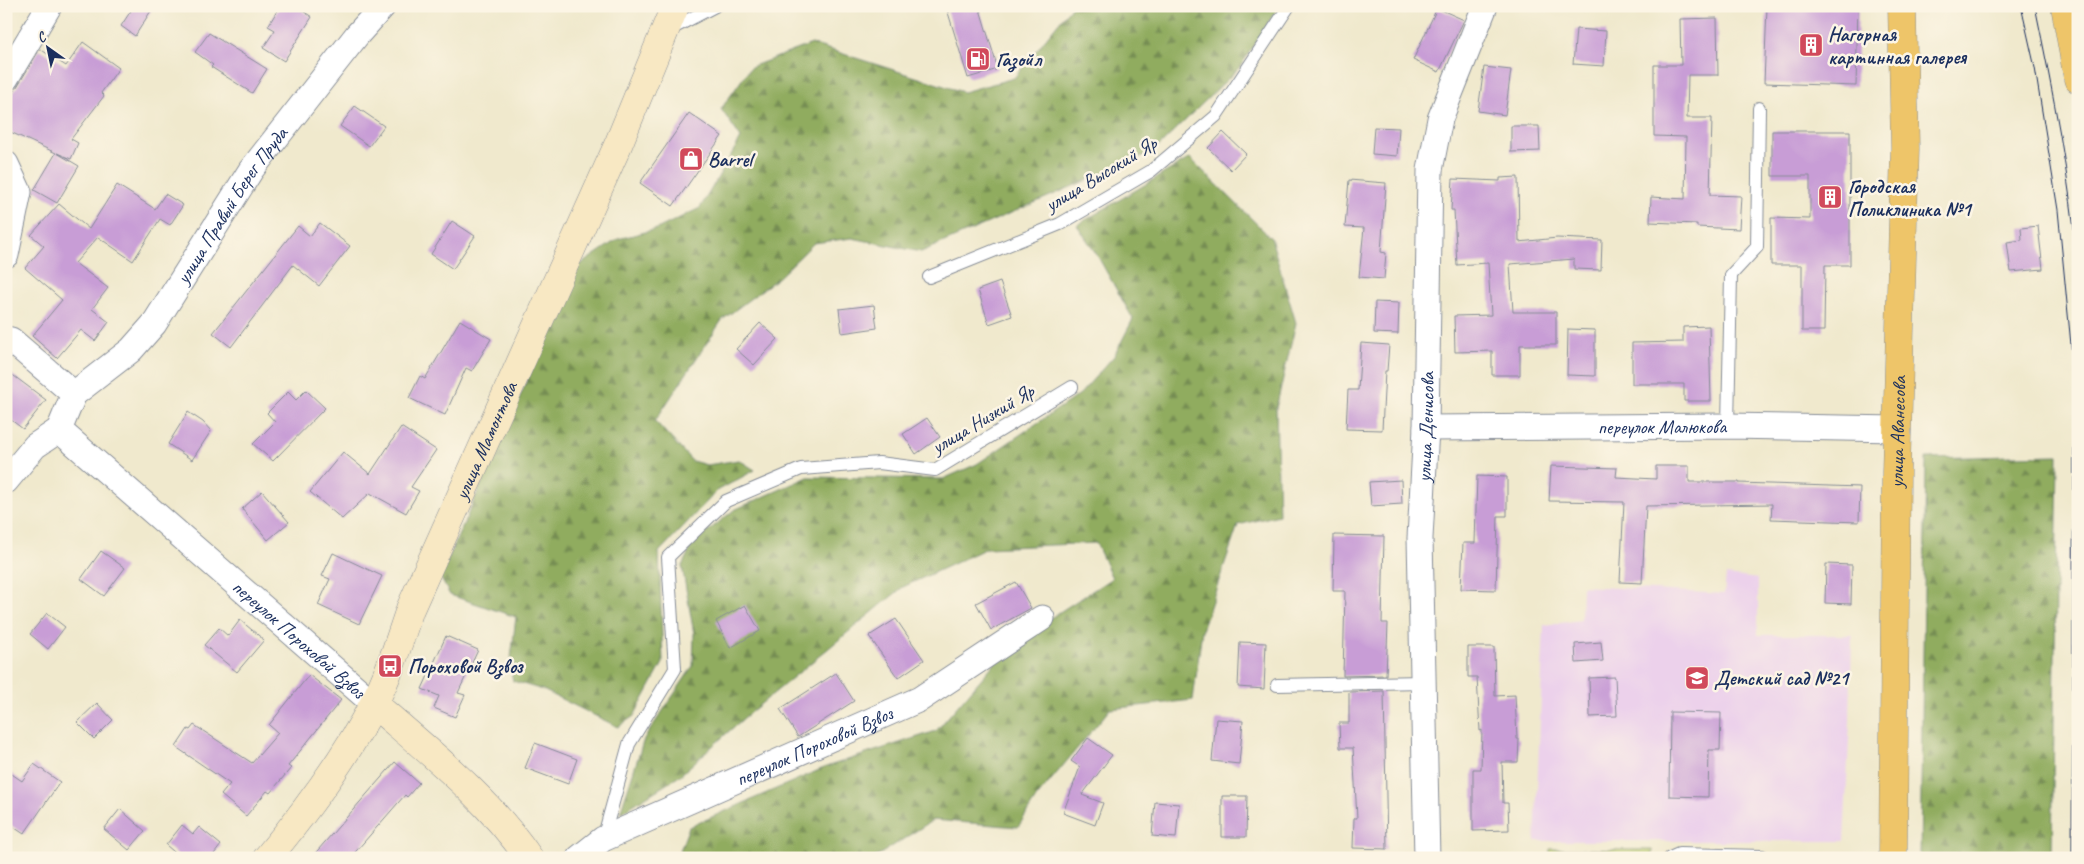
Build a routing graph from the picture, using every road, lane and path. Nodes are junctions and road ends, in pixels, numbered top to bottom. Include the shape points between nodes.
1 (49, 6) edge
2 (383, 6) edge
3 (675, 6) edge
4 (715, 6) edge
5 (1289, 6) edge
6 (1485, 6) edge
7 (1902, 6) edge
8 (2065, 6) edge
9 (665, 32) junction
10 (2077, 72) edge
11 (6, 78) edge
12 (1759, 108) dead end
13 (6, 164) edge
14 (6, 255) edge
15 (929, 277) dead end
16 (8, 334) edge
17 (1072, 387) dead end
18 (74, 394) junction
19 (1728, 426) junction
20 (1426, 428) junction
21 (1897, 429) junction
22 (59, 430) junction
23 (6, 481) edge
24 (1042, 618) dead end
25 (1423, 682) junction
26 (1277, 685) dead end
27 (374, 704) junction
28 (603, 839) junction
29 (267, 858) edge
30 (529, 858) edge
31 (579, 858) edge
32 (1427, 858) edge
33 (1670, 858) edge
34 (1766, 858) edge
35 (1893, 858) edge

1 - 11 street
2 - 18 street, улица Правый Берег Пруда via 250,170 154,324 131,350
3 - 9 main road, улица Мамонтова
4 - 9 lane
5 - 15 lane, улица Высокий Яр via 1216,116 1151,171 1060,224
6 - 20 street, улица Денисова via 1440,119 1430,170
7 - 21 highway, улица Аванесова via 1905,148
8 - 10 highway
9 - 27 main road, улица Мамонтова via 618,145 410,610
12 - 19 lane via 1757,247 1731,275
13 - 14 street via 19,192
16 - 18 street
17 - 28 lane, улица Низкий Яр via 935,470 880,463 801,469 726,500 668,557 675,669 629,744
18 - 22 street, улица Правый Берег Пруда
19 - 20 street, переулок Малюкова
19 - 21 street, переулок Малюкова
20 - 25 street, улица Денисова via 1420,538
21 - 35 highway, улица Аванесова
22 - 23 street via 35,446
22 - 27 street, переулок Пороховой Взвоз
24 - 28 street, переулок Пороховой Взвоз via 920,699
25 - 26 lane
25 - 32 street, улица Денисова
27 - 29 main road, улица Мамонтова via 342,759
27 - 30 main road, переулок Пороховой Взвоз via 456,775 514,836
28 - 31 street, переулок Пороховой Взвоз
33 - 34 lane via 1679,854

